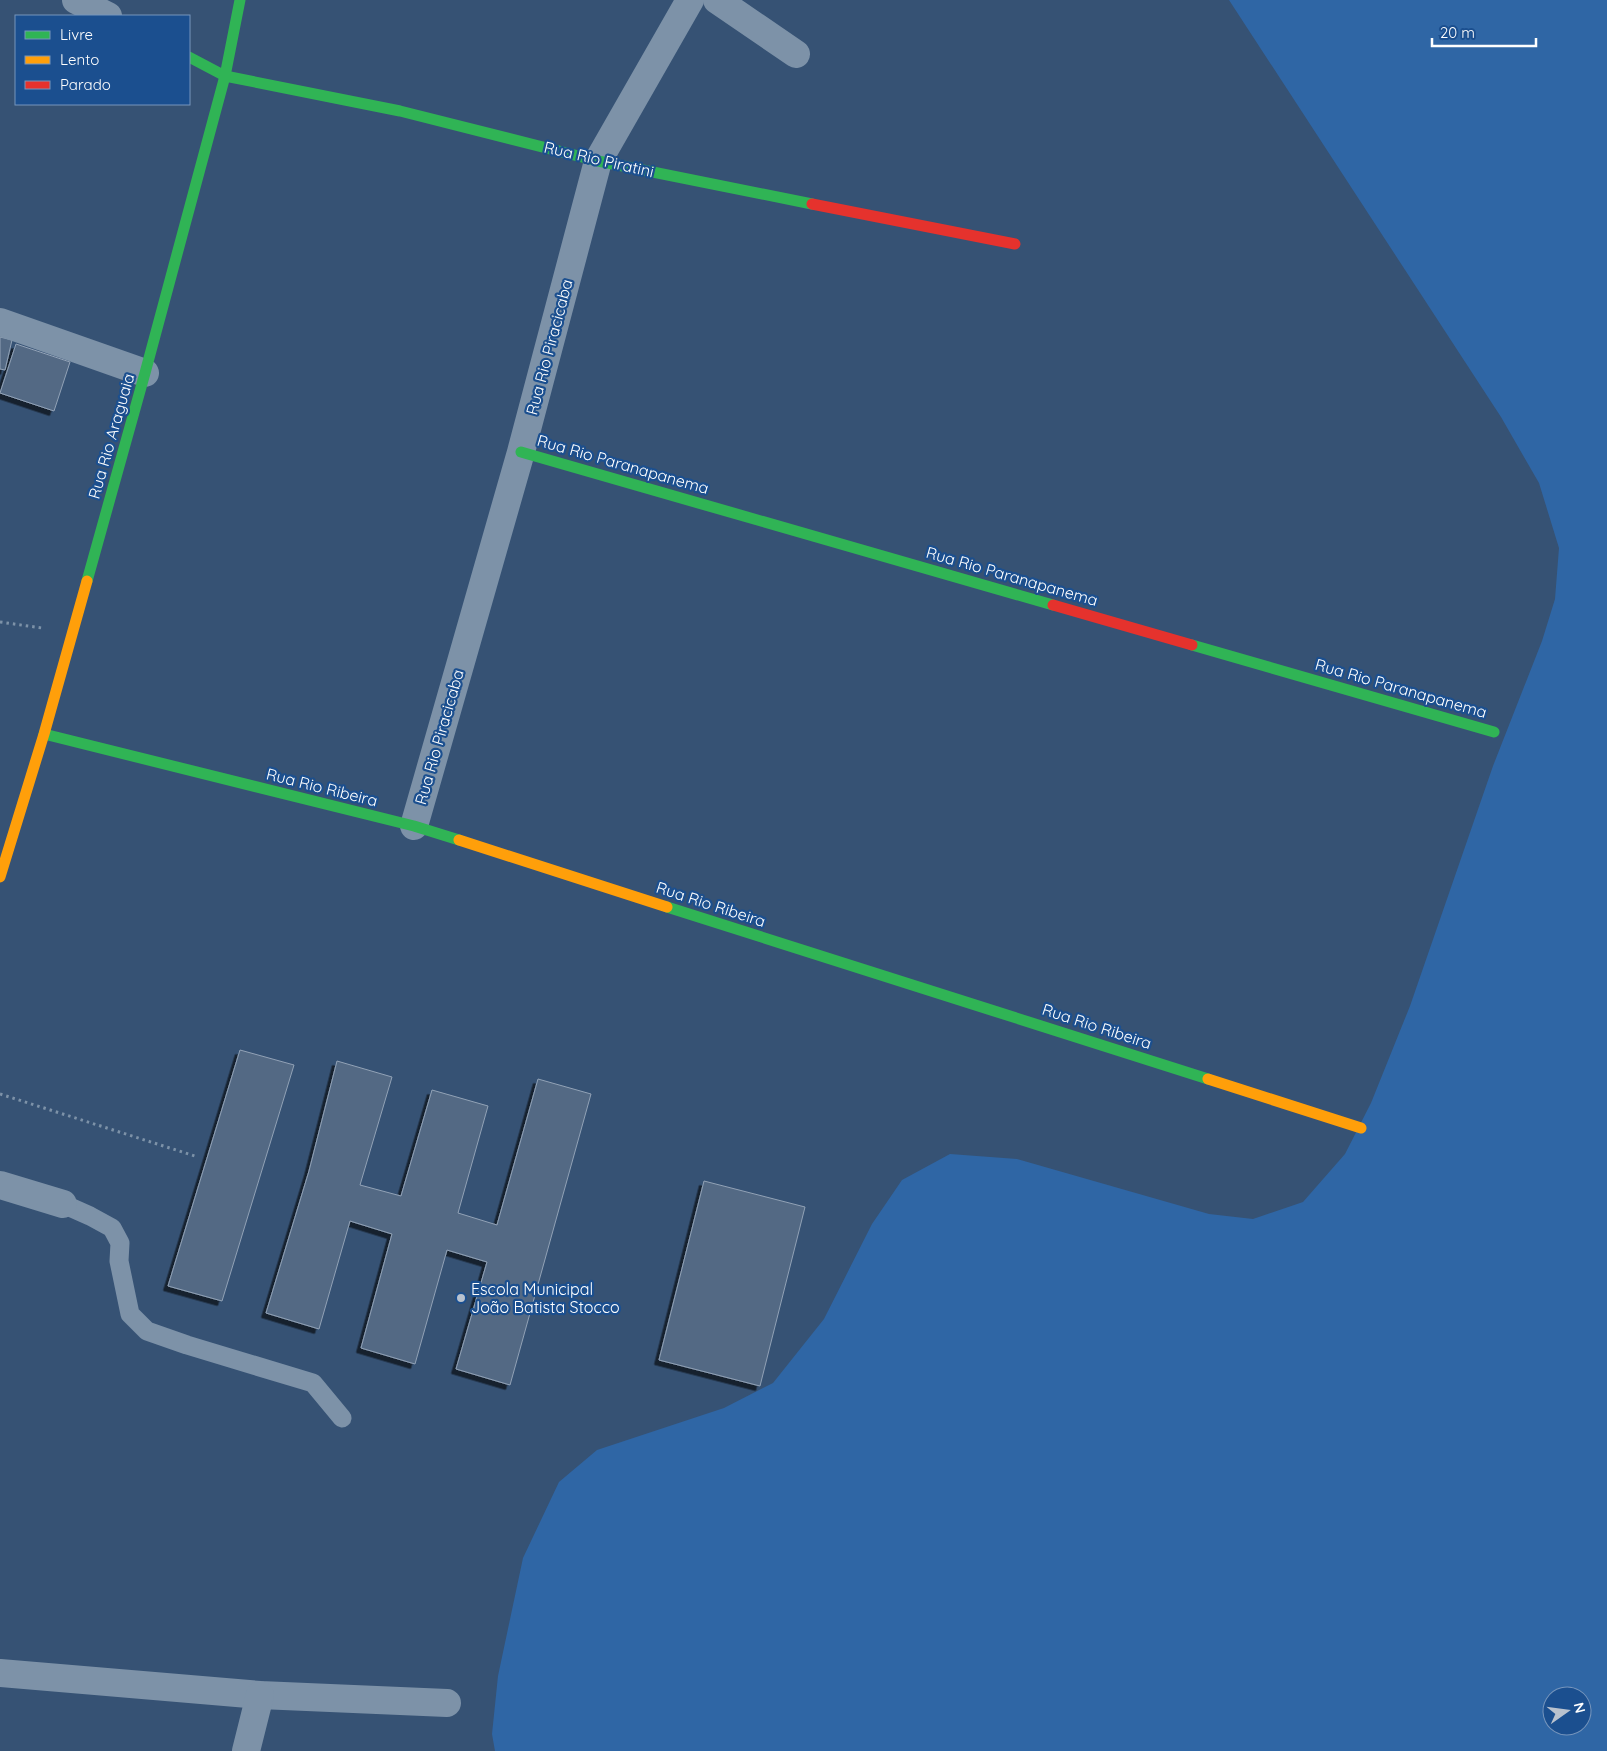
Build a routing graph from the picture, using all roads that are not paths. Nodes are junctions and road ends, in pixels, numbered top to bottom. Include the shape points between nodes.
1 (76, 0) edge
2 (240, 0) edge
3 (690, 0) edge
4 (717, 0) edge
5 (106, 15) edge
6 (796, 54) dead end
7 (190, 58) edge
8 (225, 76) junction
9 (598, 161) junction
10 (1015, 244) dead end
11 (0, 322) edge
12 (145, 373) junction
13 (521, 452) junction
14 (1494, 732) dead end
15 (44, 734) junction
16 (414, 826) junction
17 (0, 877) edge
18 (1361, 1128) dead end
19 (0, 1185) edge
20 (63, 1204) joint
21 (342, 1418) dead end
22 (0, 1673) edge
23 (260, 1694) junction
24 (447, 1703) dead end
25 (246, 1751) edge

1 - 5 street
2 - 8 street, Rua Rio Araguaia
3 - 9 street, Rua Rio Piracicaba
4 - 6 street
7 - 8 street, Rua Rio Piratini
8 - 9 street, Rua Rio Piratini via 400,111
8 - 12 street, Rua Rio Araguaia
9 - 10 street, Rua Rio Piratini
9 - 13 street, Rua Rio Piracicaba
11 - 12 street
12 - 15 street, Rua Rio Araguaia
13 - 14 street, Rua Rio Paranapanema
13 - 16 street, Rua Rio Piracicaba
15 - 16 street, Rua Rio Ribeira
15 - 17 street, Rua Rio Araguaia
16 - 18 street, Rua Rio Ribeira
19 - 20 street
20 - 21 lane via 112,1228 120,1243 119,1261 130,1314 147,1330 313,1383
22 - 23 street
23 - 24 street
23 - 25 street

